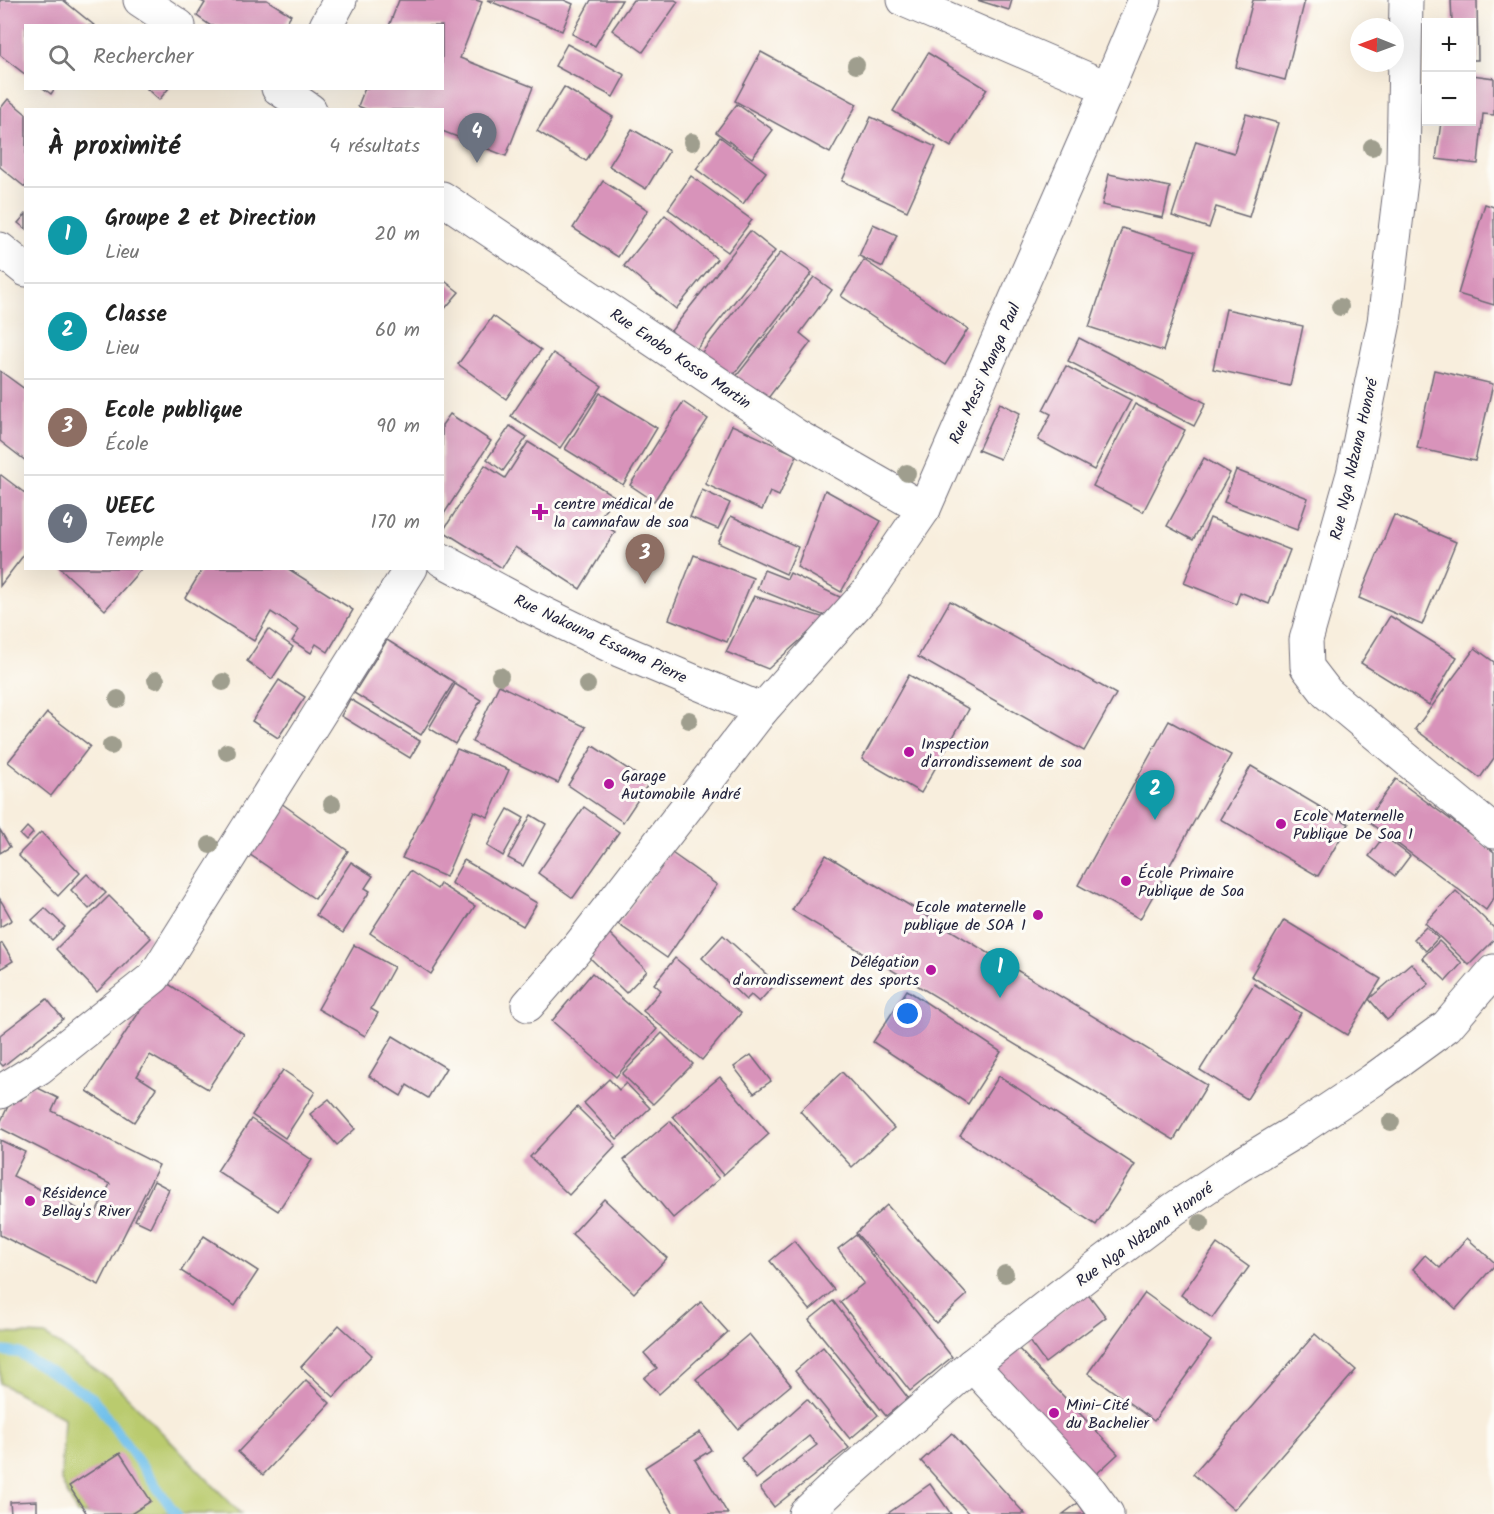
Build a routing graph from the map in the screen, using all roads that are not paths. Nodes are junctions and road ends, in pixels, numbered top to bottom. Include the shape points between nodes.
1 (140, 0) edge
2 (340, 0) edge
3 (904, 0) edge
4 (1144, 0) edge
5 (1406, 0) edge
6 (176, 24) edge
7 (327, 24) edge
8 (1108, 88) junction
9 (444, 199) edge
10 (0, 249) edge
11 (24, 268) edge
12 (924, 509) junction
13 (444, 561) edge
14 (410, 570) edge
15 (762, 710) junction
16 (1494, 832) edge
17 (1494, 971) edge
18 (528, 1005) dead end
19 (0, 1092) edge
20 (972, 1365) junction
21 (805, 1514) edge
22 (1107, 1514) edge

1 - 6 street
2 - 7 street
3 - 8 street
4 - 8 street, Rue Messi Manga Paul
5 - 16 street, Rue Nga Ndzana Honoré via 1403,165 1384,322 1353,474 1306,640 1307,667 1327,693
8 - 12 street, Rue Messi Manga Paul
9 - 12 street, Rue Enobo Kosso Martin via 795,435
10 - 11 street
12 - 15 street, Rue Messi Manga Paul via 866,594
13 - 15 street, Rue Nakouna Essama Pierre via 619,650
14 - 19 street via 154,977 39,1068
15 - 18 street, Rue Messi Manga Paul via 580,945
17 - 20 street, Rue Nga Ndzana Honoré via 1447,1026 1373,1080 1174,1209
20 - 21 street, Rue Nga Ndzana Honoré
20 - 22 street

